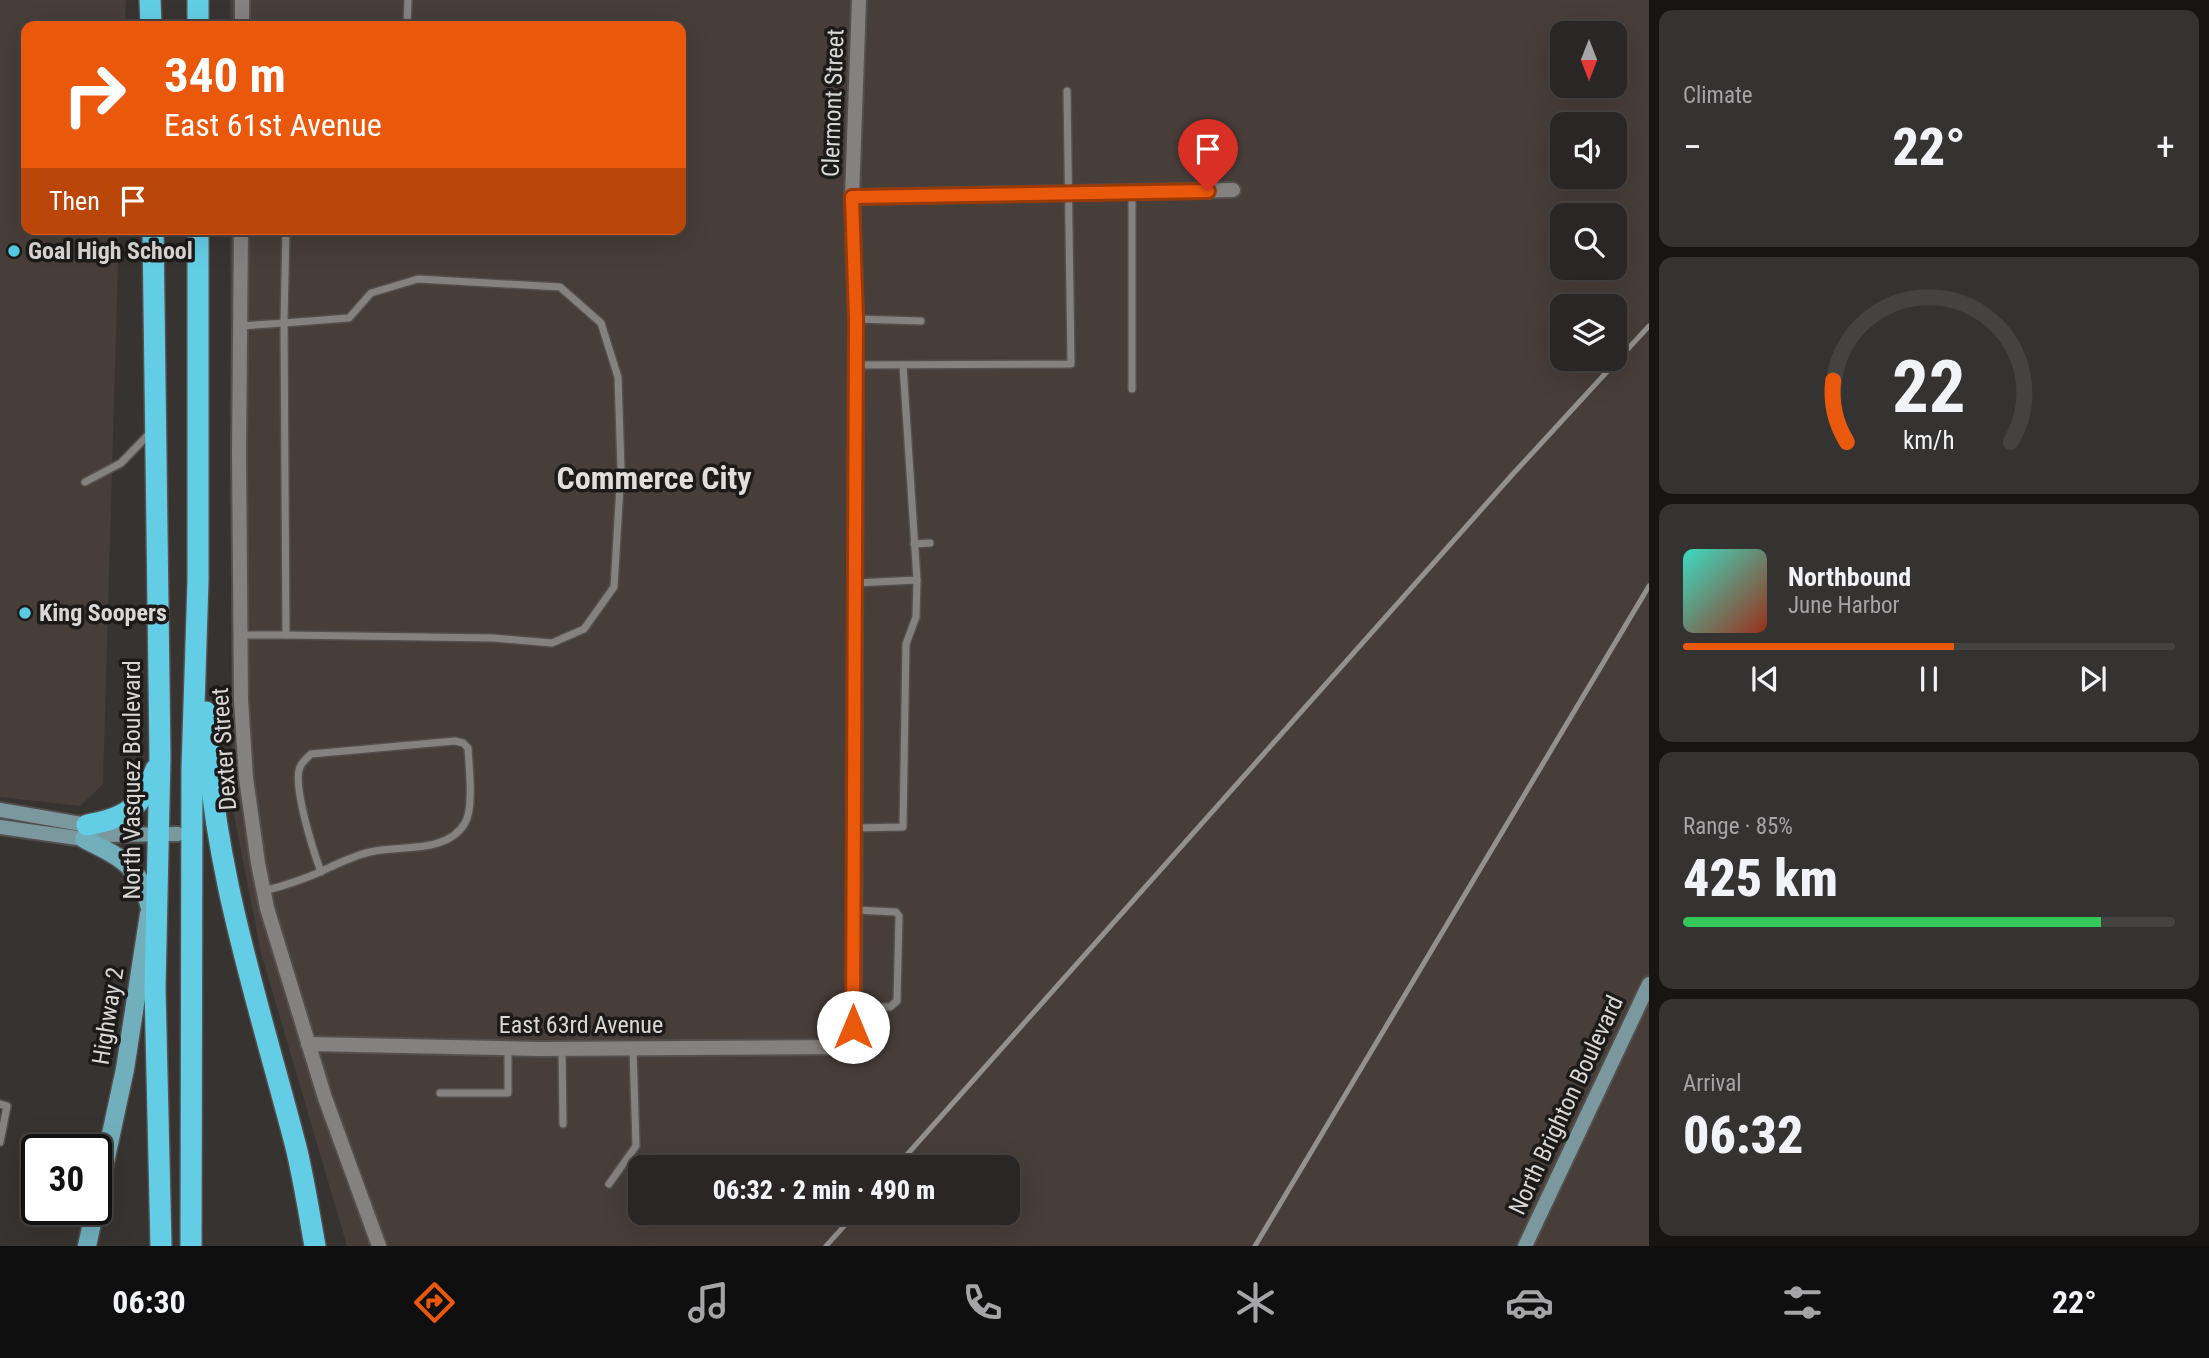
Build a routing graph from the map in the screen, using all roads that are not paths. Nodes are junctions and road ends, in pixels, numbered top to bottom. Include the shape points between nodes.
1 (150, 0) edge
2 (198, 0) edge
3 (242, 0) edge
4 (408, 0) edge
5 (859, 0) edge
6 (151, 21) edge
7 (198, 21) edge
8 (242, 21) edge
9 (407, 21) edge
10 (1067, 91) dead end
11 (1233, 190) dead end
12 (1132, 192) junction
13 (1068, 193) junction
14 (852, 197) junction
15 (153, 235) edge
16 (198, 235) edge
17 (241, 235) edge
18 (286, 235) edge
19 (856, 319) junction
20 (921, 321) dead end
21 (284, 323) junction
22 (240, 326) junction
23 (856, 365) junction
24 (903, 365) junction
25 (1132, 389) dead end
26 (156, 427) junction
27 (86, 482) dead end
28 (930, 543) dead end
29 (914, 544) junction
30 (917, 580) junction
31 (198, 581) junction
32 (854, 583) junction
33 (241, 635) junction
34 (286, 635) junction
35 (160, 757) junction
36 (0, 810) edge
37 (0, 827) edge
38 (854, 828) junction
39 (92, 833) junction
40 (169, 834) junction
41 (321, 872) junction
42 (264, 891) junction
43 (150, 908) junction
44 (854, 911) junction
45 (1649, 984) edge
46 (853, 1007) junction
47 (308, 1044) junction
48 (853, 1047) joint
49 (508, 1048) junction
50 (633, 1048) junction
51 (562, 1049) junction
52 (440, 1093) dead end
53 (0, 1104) edge
54 (563, 1124) dead end
55 (111, 1134) edge
56 (0, 1142) edge
57 (609, 1184) dead end
58 (92, 1225) edge
59 (87, 1246) edge
60 (161, 1246) edge
61 (191, 1246) edge
62 (315, 1246) edge
63 (380, 1246) edge
64 (1525, 1246) edge

1 - 6 highway
2 - 7 highway
3 - 8 street
4 - 9 lane
5 - 14 street, Clermont Street
10 - 13 lane
11 - 12 street
12 - 13 street
12 - 25 lane
13 - 14 street
13 - 24 lane via 1071,364
14 - 19 street, Clermont Street
15 - 26 highway, North Vasquez Boulevard
16 - 31 highway
17 - 22 street, Dexter Street
18 - 21 lane
19 - 20 lane
19 - 23 street, Clermont Street
21 - 22 lane
21 - 34 lane
21 - 34 lane via 349,318 370,293 418,279 560,287 601,323 618,377 621,469 614,587 584,629 552,643
22 - 33 street, Dexter Street
23 - 24 lane
23 - 32 street, Clermont Street
24 - 29 lane
26 - 27 lane via 121,463
26 - 35 highway, North Vasquez Boulevard
28 - 29 lane
29 - 30 lane
30 - 32 lane
30 - 38 lane via 916,617 906,644 903,827
31 - 61 highway via 192,768
31 - 62 highway via 206,726 218,831 244,956 296,1149
32 - 38 street, Clermont Street
33 - 34 lane
33 - 42 street, Dexter Street via 246,778
35 - 39 highway via 144,796 122,817
35 - 40 highway, North Vasquez Boulevard
36 - 39 main road
37 - 39 main road
38 - 44 street, Clermont Street
39 - 40 main road
39 - 43 main road via 134,871
40 - 43 main road, Highway 2
40 - 60 highway, North Vasquez Boulevard via 155,988
41 - 41 lane via 372,851 444,842 457,834 467,821 470,806 468,748 455,741 311,754 305,759 298,779
41 - 42 lane
42 - 47 street, Dexter Street
43 - 55 main road, Highway 2
44 - 46 street, Clermont Street
44 - 46 lane via 896,912 900,916 897,1001 890,1007
45 - 64 main road, North Brighton Boulevard
46 - 48 street, Clermont Street
47 - 49 street, East 63rd Avenue
47 - 63 street, Dexter Street
48 - 50 street, East 63rd Avenue
49 - 51 street, East 63rd Avenue
49 - 52 lane via 508,1093
50 - 51 street, East 63rd Avenue
50 - 57 lane via 636,1146
51 - 54 lane
53 - 56 lane via 7,1106
58 - 59 main road

